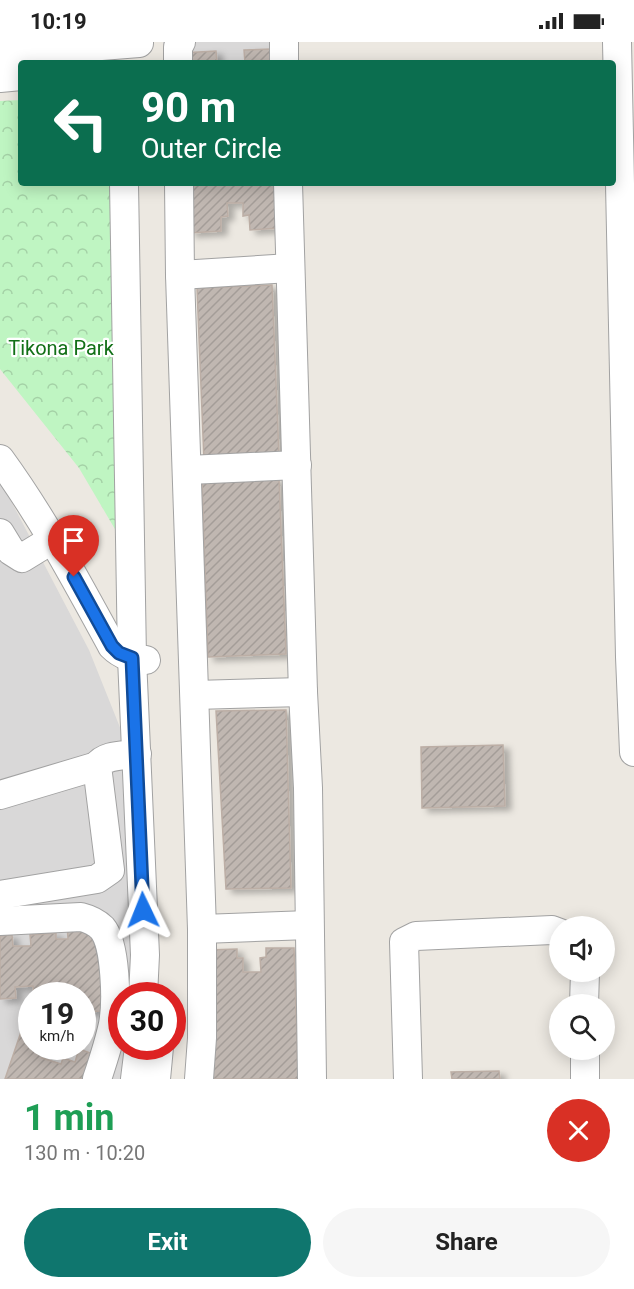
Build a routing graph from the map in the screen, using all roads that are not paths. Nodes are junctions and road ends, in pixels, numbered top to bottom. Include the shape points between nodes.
1 (181, 42) edge
2 (284, 42) edge
3 (616, 42) edge
4 (131, 50) edge
5 (0, 54) edge
6 (178, 60) edge
7 (285, 60) edge
8 (18, 76) edge
9 (0, 78) edge
10 (124, 186) edge
11 (142, 186) edge
12 (179, 186) edge
13 (288, 186) edge
14 (290, 268) junction
15 (180, 275) junction
16 (136, 365) junction
17 (0, 459) edge
18 (297, 465) junction
19 (188, 470) junction
20 (0, 532) edge
21 (52, 539) junction
22 (632, 657) edge
23 (141, 659) junction
24 (303, 692) junction
25 (195, 695) junction
26 (633, 698) edge
27 (634, 752) edge
28 (137, 754) junction
29 (97, 766) junction
30 (0, 795) edge
31 (0, 895) edge
32 (0, 921) edge
33 (309, 925) junction
34 (202, 928) junction
35 (549, 930) edge
36 (144, 982) edge
37 (163, 982) edge
38 (137, 1060) edge
39 (158, 1060) edge
40 (585, 1060) edge
41 (97, 1079) edge
42 (135, 1079) edge
43 (156, 1079) edge
44 (200, 1079) edge
45 (312, 1079) edge
46 (408, 1079) edge
47 (585, 1079) edge

1 - 6 street
2 - 7 street
3 - 22 street
4 - 5 street
8 - 9 street
10 - 16 street
11 - 16 street
12 - 15 street
13 - 14 street
14 - 15 street
14 - 18 street
15 - 19 street
16 - 23 street
17 - 21 street
18 - 19 street
18 - 24 street
19 - 25 street
20 - 21 street via 11,552 22,558
21 - 23 street via 112,646 119,653
22 - 26 street
23 - 28 street
23 - 37 street via 164,950
24 - 25 street
24 - 33 street
25 - 34 street
26 - 27 street
28 - 29 street via 113,757
28 - 36 street
29 - 30 street
29 - 31 street via 110,870 97,879
32 - 41 street via 81,917 102,928 114,961 113,1022
33 - 34 street
33 - 45 street
34 - 44 street
35 - 46 street via 416,936 404,942
38 - 42 street
39 - 43 street
40 - 47 street

